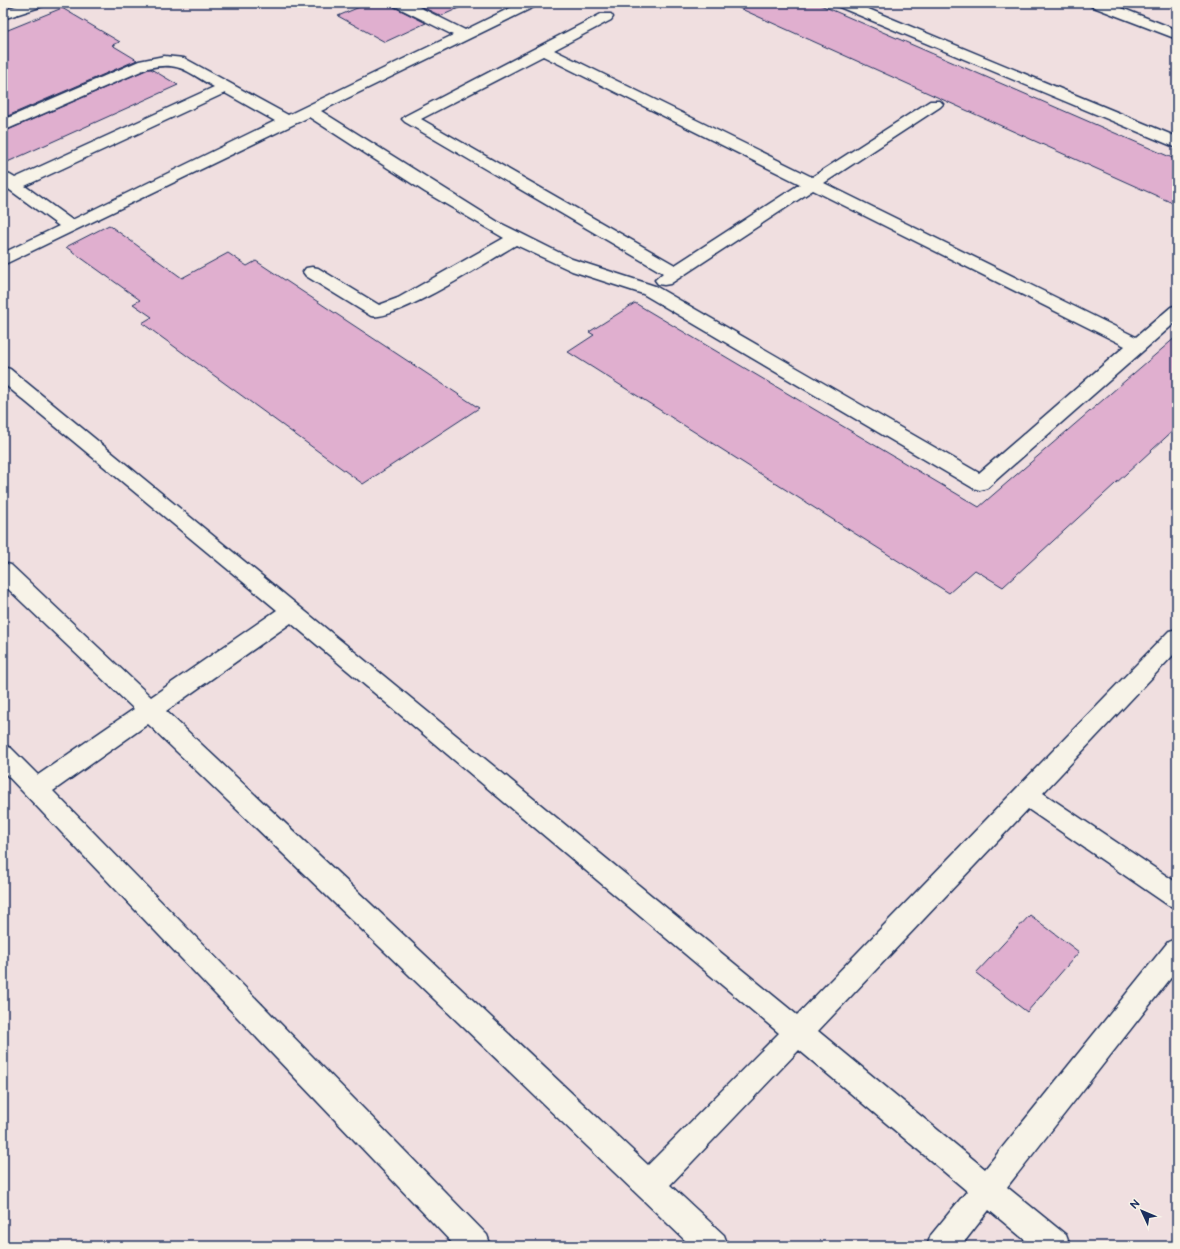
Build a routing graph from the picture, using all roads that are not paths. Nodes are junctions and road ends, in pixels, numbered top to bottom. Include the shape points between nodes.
1 (38, 3) edge
2 (400, 3) edge
3 (531, 3) edge
4 (842, 3) edge
5 (1096, 3) edge
6 (3, 15) edge
7 (606, 16) dead end
8 (1177, 35) edge
9 (466, 36) junction
10 (543, 50) junction
11 (225, 87) junction
12 (935, 104) dead end
13 (310, 111) junction
14 (288, 122) junction
15 (3, 126) edge
16 (1177, 143) edge
17 (8, 181) edge
18 (812, 184) junction
19 (71, 227) junction
20 (517, 238) junction
21 (3, 260) edge
22 (312, 272) dead end
23 (675, 273) junction
24 (649, 290) junction
25 (1177, 311) edge
26 (1138, 345) junction
27 (3, 373) edge
28 (3, 571) edge
29 (292, 611) junction
30 (1177, 637) edge
31 (149, 710) junction
32 (3, 755) edge
33 (37, 789) junction
34 (1026, 795) junction
35 (1177, 897) edge
36 (1177, 950) edge
37 (798, 1033) junction
38 (649, 1185) junction
39 (986, 1189) junction
40 (476, 1246) edge
41 (713, 1246) edge
42 (942, 1246) edge
43 (1055, 1246) edge

1 - 6 street
2 - 9 street
3 - 9 street
4 - 16 street
5 - 8 street
7 - 10 street
9 - 13 street
10 - 18 street
10 - 23 street via 410,119
11 - 14 street
11 - 15 street via 179,61 164,60 144,64
11 - 17 street
12 - 18 street
13 - 14 street
13 - 20 street
14 - 19 street
17 - 19 street
18 - 23 street
18 - 26 street
19 - 21 street
20 - 22 street via 404,302 377,312
20 - 24 street via 556,258 613,280
23 - 24 street
24 - 26 street via 980,483
25 - 26 street
27 - 29 street
28 - 31 street
29 - 31 street
29 - 37 street
30 - 34 street
31 - 33 street
31 - 38 street
32 - 33 street
33 - 40 street
34 - 35 street
34 - 37 street
36 - 39 street
37 - 38 street
37 - 39 street
38 - 41 street
39 - 42 street
39 - 43 street

